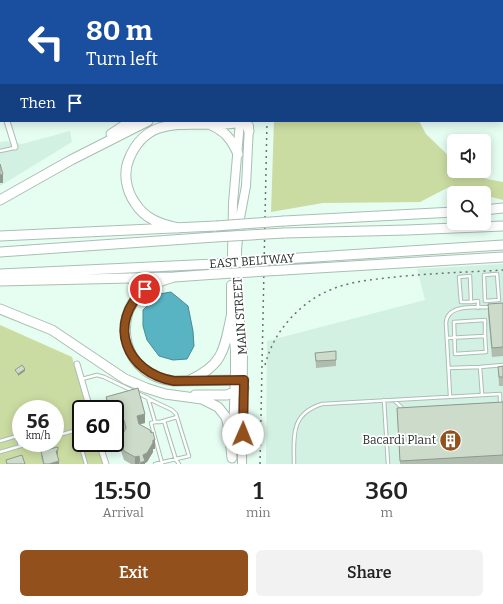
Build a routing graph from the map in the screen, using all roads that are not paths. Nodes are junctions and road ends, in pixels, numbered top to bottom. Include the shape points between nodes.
1 (7, 122) edge
2 (129, 122) edge
3 (146, 122) edge
4 (235, 122) edge
5 (243, 122) edge
6 (244, 122) edge
7 (210, 125) junction
8 (249, 132) joint
9 (15, 148) joint
10 (0, 152) edge
11 (238, 154) junction
12 (71, 160) junction
13 (0, 200) edge
14 (503, 208) edge
15 (491, 209) edge
16 (447, 212) edge
17 (503, 225) edge
18 (178, 228) junction
19 (0, 236) edge
20 (503, 245) edge
21 (0, 252) edge
22 (503, 257) edge
23 (0, 274) edge
24 (174, 277) junction
25 (0, 281) edge
26 (478, 301) junction
27 (485, 301) junction
28 (471, 302) junction
29 (497, 307) edge
30 (478, 308) junction
31 (0, 309) edge
32 (231, 317) junction
33 (485, 336) junction
34 (447, 338) junction
35 (454, 338) junction
36 (76, 364) dead end
37 (503, 365) edge
38 (480, 367) junction
39 (449, 368) junction
40 (81, 379) junction
41 (187, 381) junction
42 (239, 385) junction
43 (166, 394) junction
44 (482, 394) junction
45 (450, 396) junction
46 (148, 398) junction
47 (87, 400) edge
48 (384, 400) junction
49 (394, 400) junction
50 (493, 404) edge
51 (404, 410) edge
52 (178, 417) junction
53 (164, 421) junction
54 (155, 422) junction
55 (12, 437) edge
56 (0, 441) edge
57 (12, 448) edge
58 (0, 452) edge
59 (82, 452) edge
60 (103, 452) edge
61 (176, 460) junction
62 (232, 461) edge
63 (162, 463) junction
64 (86, 464) edge
65 (106, 464) edge
66 (156, 464) edge
67 (179, 464) edge
68 (242, 464) edge
69 (294, 464) edge
70 (388, 464) edge

1 - 9 street
2 - 12 highway
3 - 12 highway
4 - 7 highway
5 - 11 main road, MAIN STREET
6 - 8 highway
7 - 11 highway via 230,138
7 - 18 highway via 180,124 159,128 139,141 128,162 127,186 138,208 155,222
8 - 42 main road, MAIN STREET via 246,186 237,250 237,296 244,348
9 - 10 lane
11 - 32 main road, MAIN STREET via 233,202
12 - 13 highway
14 - 15 highway
16 - 18 highway, bridge
17 - 21 highway, EAST BELTWAY, bridge via 284,233
18 - 19 highway
20 - 23 highway, EAST BELTWAY, bridge via 215,264
22 - 24 highway, bridge
24 - 25 highway
24 - 41 highway via 155,283 138,295 130,307 125,322 125,336 133,358 146,371 166,380
26 - 27 lane
26 - 28 lane
26 - 30 lane
27 - 27 lane via 484,275 497,274 499,300
28 - 28 lane via 470,276 459,277 460,302
29 - 30 lane
30 - 34 lane via 458,309 448,314
31 - 43 highway via 52,330 125,378
32 - 41 highway via 221,356 210,369
32 - 42 main road, MAIN STREET
33 - 35 lane
33 - 35 lane via 485,320 454,322
33 - 35 lane via 486,352 455,354
34 - 35 lane
34 - 39 lane
36 - 40 street
37 - 38 lane
38 - 39 lane
38 - 44 lane
39 - 45 lane
40 - 46 lane via 104,377
40 - 47 street
41 - 42 highway
42 - 43 highway via 227,395
42 - 62 main road, MAIN STREET
42 - 68 main road, MAIN STREET
43 - 62 highway via 202,399 218,407 228,423
44 - 45 lane
44 - 50 lane via 500,394 500,404
45 - 49 lane
46 - 52 lane via 172,410
46 - 54 lane
48 - 49 lane
48 - 69 lane via 322,404 312,407 296,424
48 - 70 lane
49 - 51 lane
52 - 53 lane
52 - 61 lane via 189,456
53 - 54 lane
53 - 61 lane
54 - 63 lane via 151,423
55 - 56 lane
57 - 58 lane
59 - 64 lane
60 - 65 street
61 - 63 lane
61 - 67 lane
63 - 66 lane

